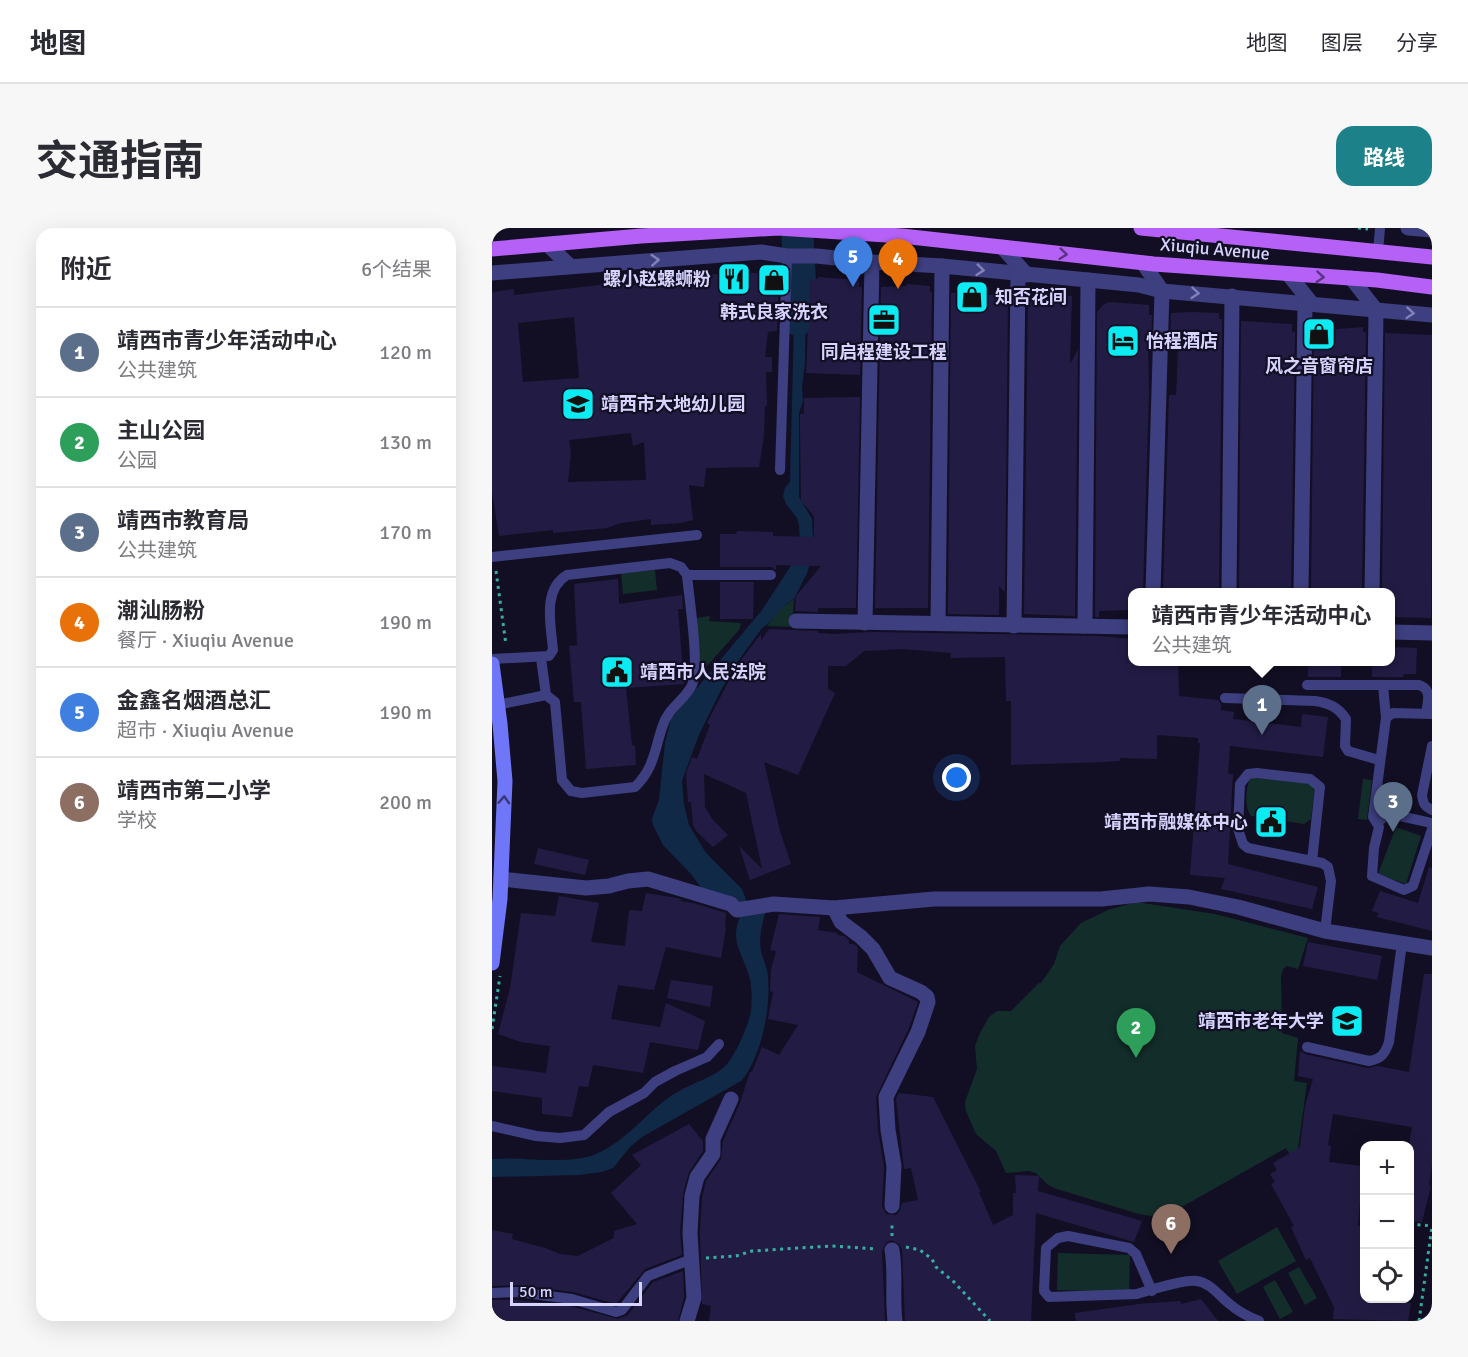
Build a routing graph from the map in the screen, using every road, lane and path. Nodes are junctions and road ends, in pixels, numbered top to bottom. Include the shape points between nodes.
1 (778, 228) edge
2 (1141, 228) edge
3 (1380, 228) edge
4 (1408, 228) edge
5 (1432, 231) edge
6 (548, 246) junction
7 (1002, 247) junction
8 (492, 249) edge
9 (1378, 252) junction
10 (787, 256) junction
11 (1432, 257) edge
12 (872, 262) junction
13 (1143, 263) junction
14 (570, 266) junction
15 (942, 266) junction
16 (492, 273) edge
17 (1022, 274) junction
18 (1289, 275) junction
19 (1351, 278) junction
20 (1088, 280) junction
21 (1432, 287) edge
22 (1162, 291) junction
23 (1232, 296) junction
24 (1309, 304) junction
25 (1376, 310) junction
26 (1432, 315) edge
27 (780, 470) dead end
28 (697, 535) dead end
29 (492, 557) edge
30 (687, 575) junction
31 (771, 575) dead end
32 (1153, 588) edge
33 (1229, 588) edge
34 (1301, 588) edge
35 (1372, 588) edge
36 (796, 621) dead end
37 (865, 622) junction
38 (938, 622) junction
39 (1014, 626) junction
40 (1085, 626) junction
41 (1128, 627) edge
42 (1395, 632) edge
43 (1432, 633) edge
44 (541, 658) junction
45 (492, 662) edge
46 (1307, 685) dead end
47 (1383, 686) junction
48 (546, 695) junction
49 (1225, 699) dead end
50 (497, 705) junction
51 (1429, 714) edge
52 (1386, 718) junction
53 (1432, 746) edge
54 (1379, 760) junction
55 (1432, 810) edge
56 (1378, 822) junction
57 (1432, 823) edge
58 (503, 828) junction
59 (1432, 829) edge
60 (492, 855) edge
61 (1312, 861) junction
62 (501, 879) junction
63 (834, 908) junction
64 (1325, 931) junction
65 (1402, 943) junction
66 (1432, 948) edge
67 (492, 963) edge
68 (718, 1044) dead end
69 (1307, 1047) dead end
70 (731, 1099) dead end
71 (492, 1126) edge
72 (892, 1206) joint
73 (1414, 1224) edge
74 (1432, 1226) edge
75 (892, 1250) junction
76 (692, 1259) junction
77 (1152, 1291) junction
78 (492, 1293) edge
79 (687, 1321) edge
80 (895, 1321) edge
81 (990, 1321) edge
82 (1259, 1321) edge
83 (1419, 1321) edge

1 - 6 main road, Xiuqiu Avenue
1 - 7 main road, Xiuqiu Avenue
2 - 9 main road, Xiuqiu Avenue
3 - 9 lane
4 - 5 street
6 - 8 main road, Xiuqiu Avenue
6 - 14 street
7 -> 13 main road, Xiuqiu Avenue
7 - 17 street
9 - 11 main road, Xiuqiu Avenue
10 - 12 street
14 -> 10 street via 761,252
10 - 27 lane
12 - 15 street
12 - 37 street
13 - 18 main road, Xiuqiu Avenue
13 - 22 street
14 - 16 street
15 -> 17 street
15 - 38 street
17 - 20 street
17 - 39 street
18 -> 19 main road, Xiuqiu Avenue
18 - 24 street
19 - 21 main road, Xiuqiu Avenue
19 - 25 street
20 - 22 street
20 - 40 street
22 -> 23 street
22 - 32 street
23 - 24 street
23 - 33 street
24 - 25 street
24 - 34 street
25 -> 26 street
25 - 35 street
28 - 29 lane
30 - 31 lane
30 - 44 lane via 681,567 670,563 567,575 558,580 550,604 553,650
30 - 48 lane via 696,671 689,690 668,712 654,760 635,787 582,793 565,786 560,770 555,702
36 - 37 street
37 - 38 street
38 - 39 street
39 - 40 street
40 - 41 street
42 - 43 street
44 - 45 lane
44 - 48 lane
45 - 50 main road
46 - 47 lane
47 - 51 lane via 1424,686 1429,696
47 - 52 lane
48 - 50 lane
49 - 54 lane via 1329,704 1346,719 1348,751
58 -> 50 main road via 505,781
51 - 52 lane via 1393,713
52 - 54 lane
53 - 55 lane via 1422,795 1423,802
54 - 56 lane via 1373,817
56 - 57 lane via 1391,814
56 - 59 lane via 1372,876 1404,890 1413,886
58 - 60 main road
58 - 62 main road
61 - 61 lane via 1320,787 1310,778 1248,774 1240,784 1238,829 1243,844
61 - 64 lane via 1322,863 1331,873
62 - 63 street via 586,888 648,879 744,909 774,904
62 - 67 main road
63 - 64 street via 934,899 1101,900 1149,894 1238,907
63 - 72 street via 841,922 873,949 890,978 921,992 928,1002 886,1097 894,1166
64 - 65 street
65 - 66 street
65 - 69 lane via 1385,1053 1369,1060
68 - 71 lane via 707,1058 655,1082 644,1093 609,1112 584,1135 536,1136
70 - 76 street via 713,1139 713,1154 697,1177 693,1191
72 - 75 path
73 - 74 path
74 - 83 path
75 - 76 path via 831,1246
75 - 80 street
75 - 81 path via 908,1247 928,1255
76 - 78 lane via 648,1276 622,1310 616,1312 572,1299
76 - 79 street via 694,1298
77 - 77 lane via 1136,1254 1129,1248 1068,1236 1058,1238 1046,1248 1044,1291 1049,1297
77 - 82 lane via 1198,1281

